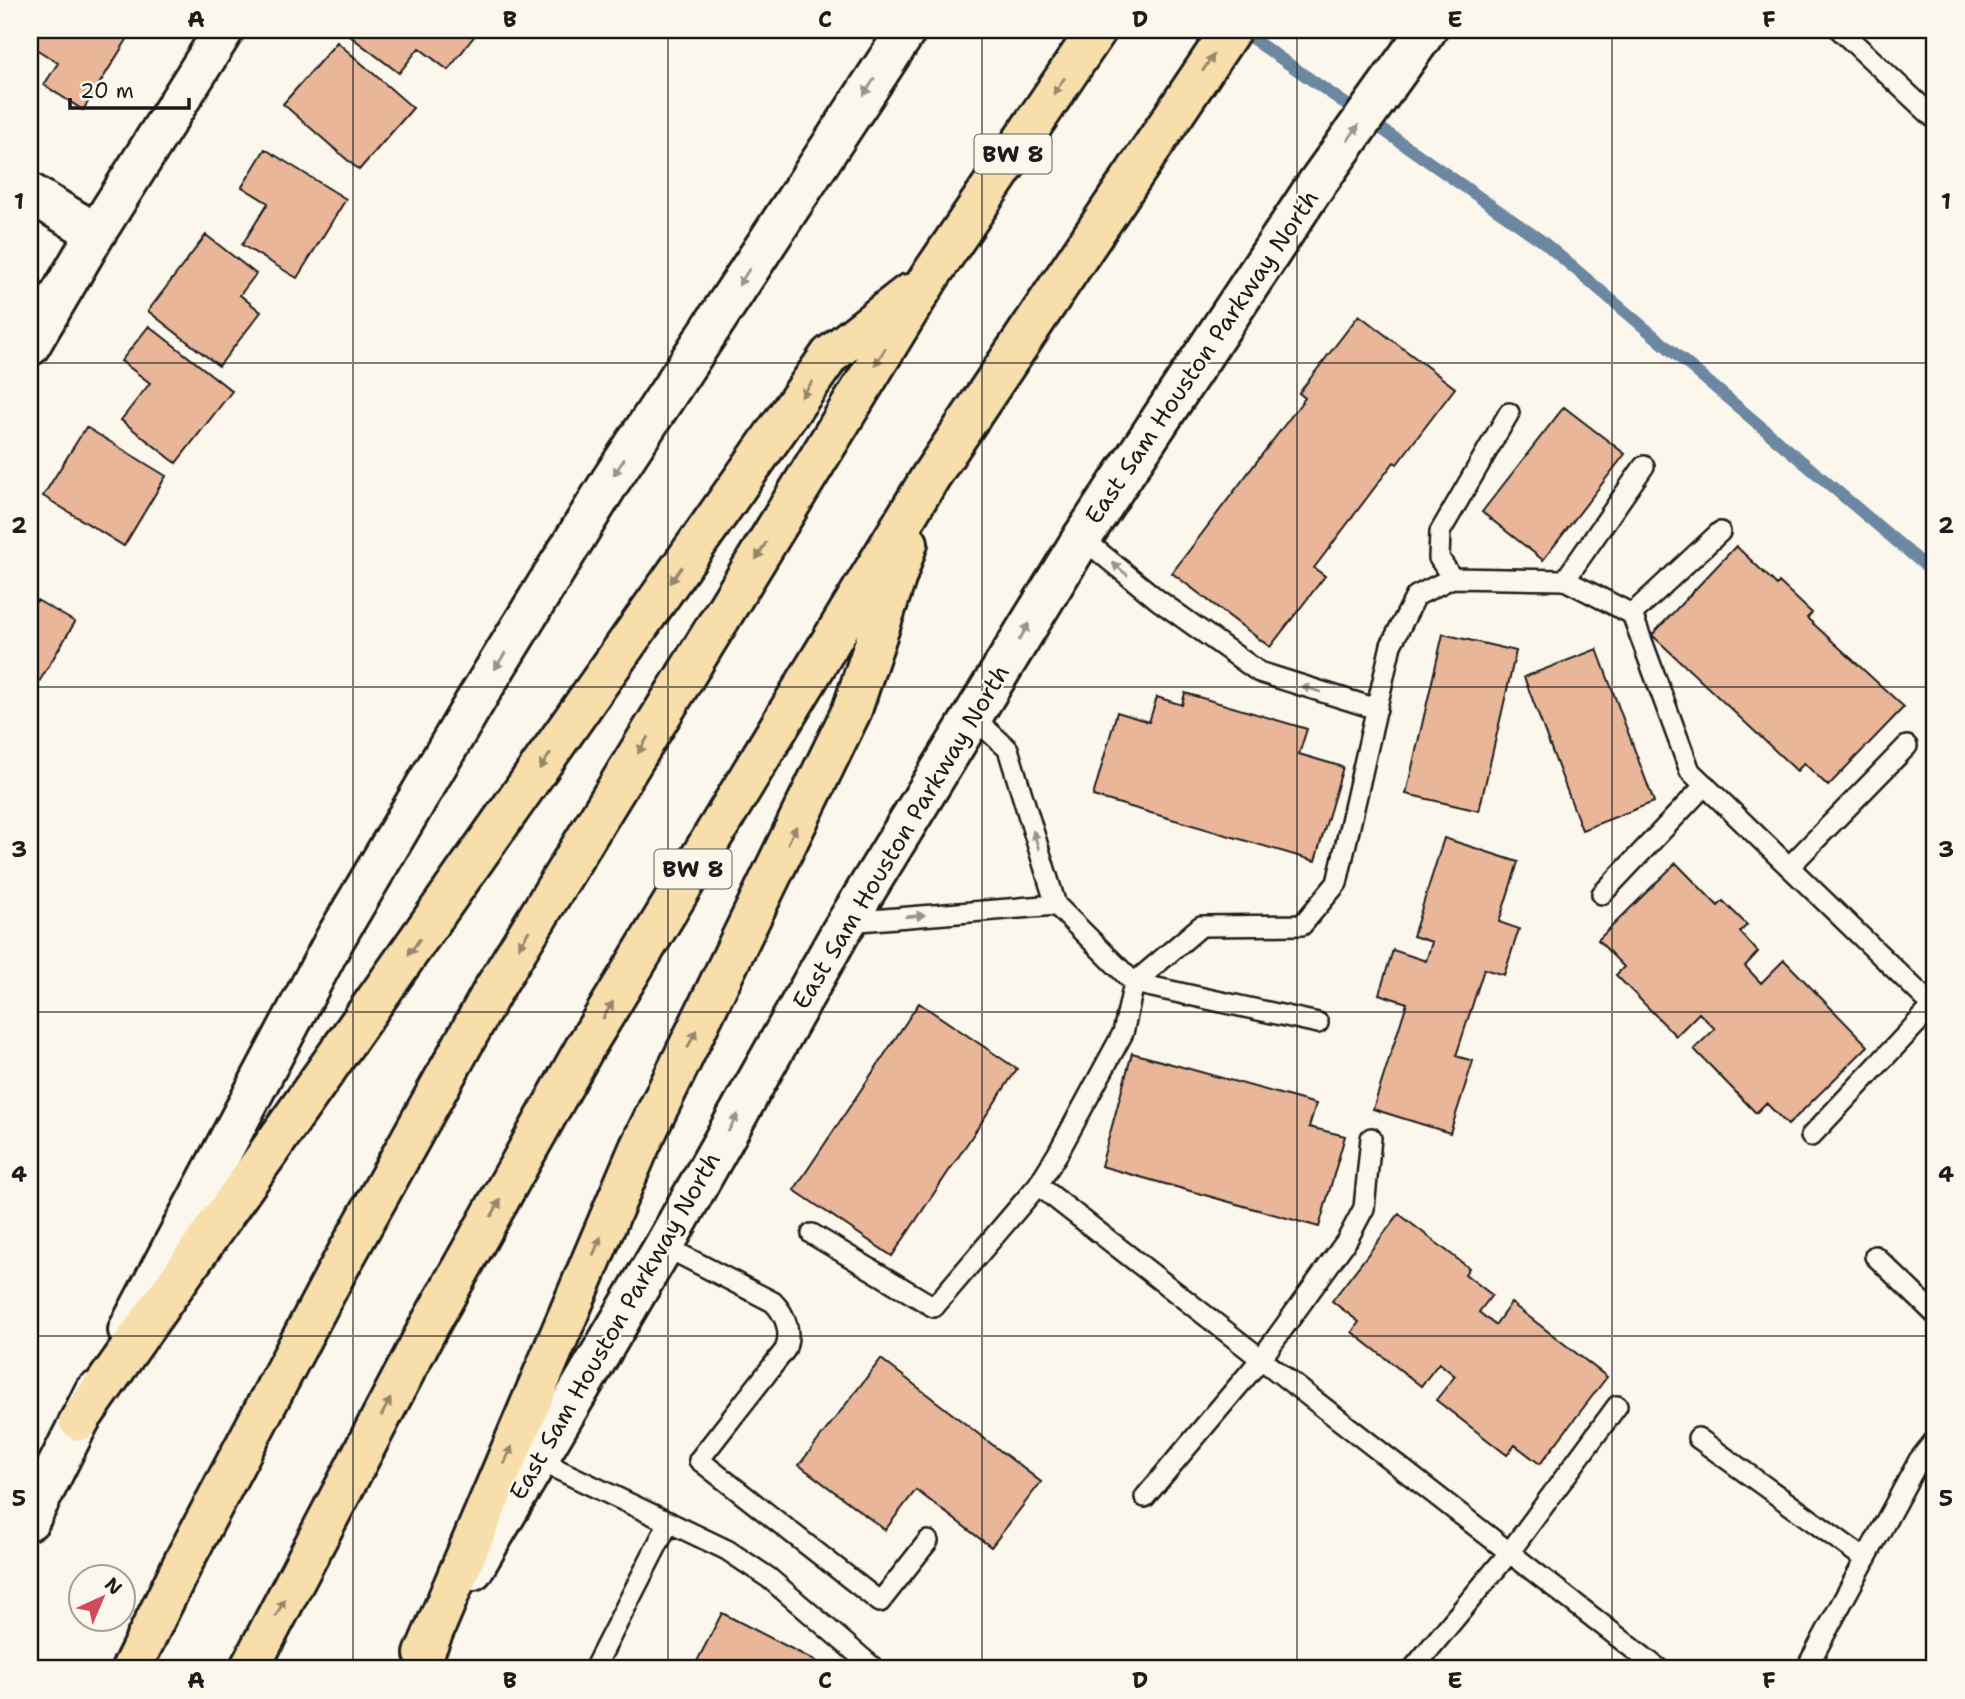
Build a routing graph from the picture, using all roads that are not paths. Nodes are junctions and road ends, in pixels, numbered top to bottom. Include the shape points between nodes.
1 (224, 30) edge
2 (907, 30) edge
3 (1097, 30) edge
4 (1231, 30) edge
5 (1427, 30) edge
6 (1840, 30) edge
7 (1935, 119) edge
8 (30, 193) edge
9 (96, 233) junction
10 (929, 278) junction
11 (30, 346) edge
12 (1508, 413) dead end
13 (1644, 466) dead end
14 (931, 476) junction
15 (1720, 532) dead end
16 (1082, 538) junction
17 (1452, 578) junction
18 (1565, 580) junction
19 (1632, 614) junction
20 (1377, 709) junction
21 (973, 717) junction
22 (1907, 746) dead end
23 (1705, 785) junction
24 (1789, 867) junction
25 (1602, 894) dead end
26 (1056, 905) junction
27 (847, 922) junction
28 (1134, 983) junction
29 (1934, 1007) edge
30 (1318, 1023) dead end
31 (1811, 1136) dead end
32 (1371, 1138) dead end
33 (1038, 1185) junction
34 (812, 1234) dead end
35 (664, 1246) junction
36 (1875, 1256) dead end
37 (1935, 1314) edge
38 (1261, 1359) junction
39 (1617, 1406) dead end
40 (79, 1421) junction
41 (1698, 1437) dead end
42 (1935, 1440) edge
43 (538, 1460) junction
44 (1145, 1497) dead end
45 (30, 1520) edge
46 (669, 1522) junction
47 (928, 1541) dead end
48 (1509, 1553) junction
49 (1866, 1559) junction
50 (420, 1661) edge
51 (131, 1669) edge
52 (249, 1669) edge
53 (594, 1669) edge
54 (875, 1669) edge
55 (1413, 1669) edge
56 (1659, 1669) edge
57 (1806, 1669) edge

1 - 9 main road
2 -> 40 main road via 611,480 470,710 336,937
3 -> 10 highway, BW 8
14 -> 4 highway, BW 8
16 -> 5 main road, East Sam Houston Parkway North via 1313,189
6 - 7 lane
8 - 9 main road
9 - 11 main road
10 -> 40 highway via 830,355
10 -> 51 highway, BW 8 via 493,990 329,1287
12 - 17 lane via 1440,532 1439,558
13 - 18 lane
50 -> 14 highway via 639,1148 852,710
52 -> 14 highway, BW 8 via 423,1338 584,1049
15 - 19 lane
20 -> 16 lane via 1259,672 1158,600
21 -> 16 main road, East Sam Houston Parkway North
17 - 18 lane
17 - 20 lane via 1416,596 1391,645
18 - 19 lane
19 - 23 lane via 1690,772
20 - 28 lane via 1337,883 1302,925 1200,926
26 -> 21 lane via 1008,749
21 - 27 main road, East Sam Houston Parkway North
22 - 24 lane
23 - 24 lane
23 - 25 lane
24 - 29 lane
27 -> 26 lane
26 - 28 lane
35 -> 27 main road, East Sam Houston Parkway North
28 - 30 lane
28 - 33 lane via 1123,1033
29 - 31 lane
32 - 38 lane via 1364,1208 1347,1240
33 - 34 lane via 934,1307
33 - 38 lane
35 - 43 main road, East Sam Houston Parkway North
35 - 47 lane via 773,1302 786,1323 789,1339 699,1460 880,1602
36 - 37 lane
38 - 44 lane
38 - 48 lane
39 - 48 lane
40 - 45 main road
41 - 49 lane
42 - 49 lane via 1919,1460
43 - 46 lane
43 - 50 main road, East Sam Houston Parkway North
46 - 53 lane
46 - 54 lane via 727,1550 769,1578
48 - 55 lane
48 - 56 lane
49 - 57 lane

